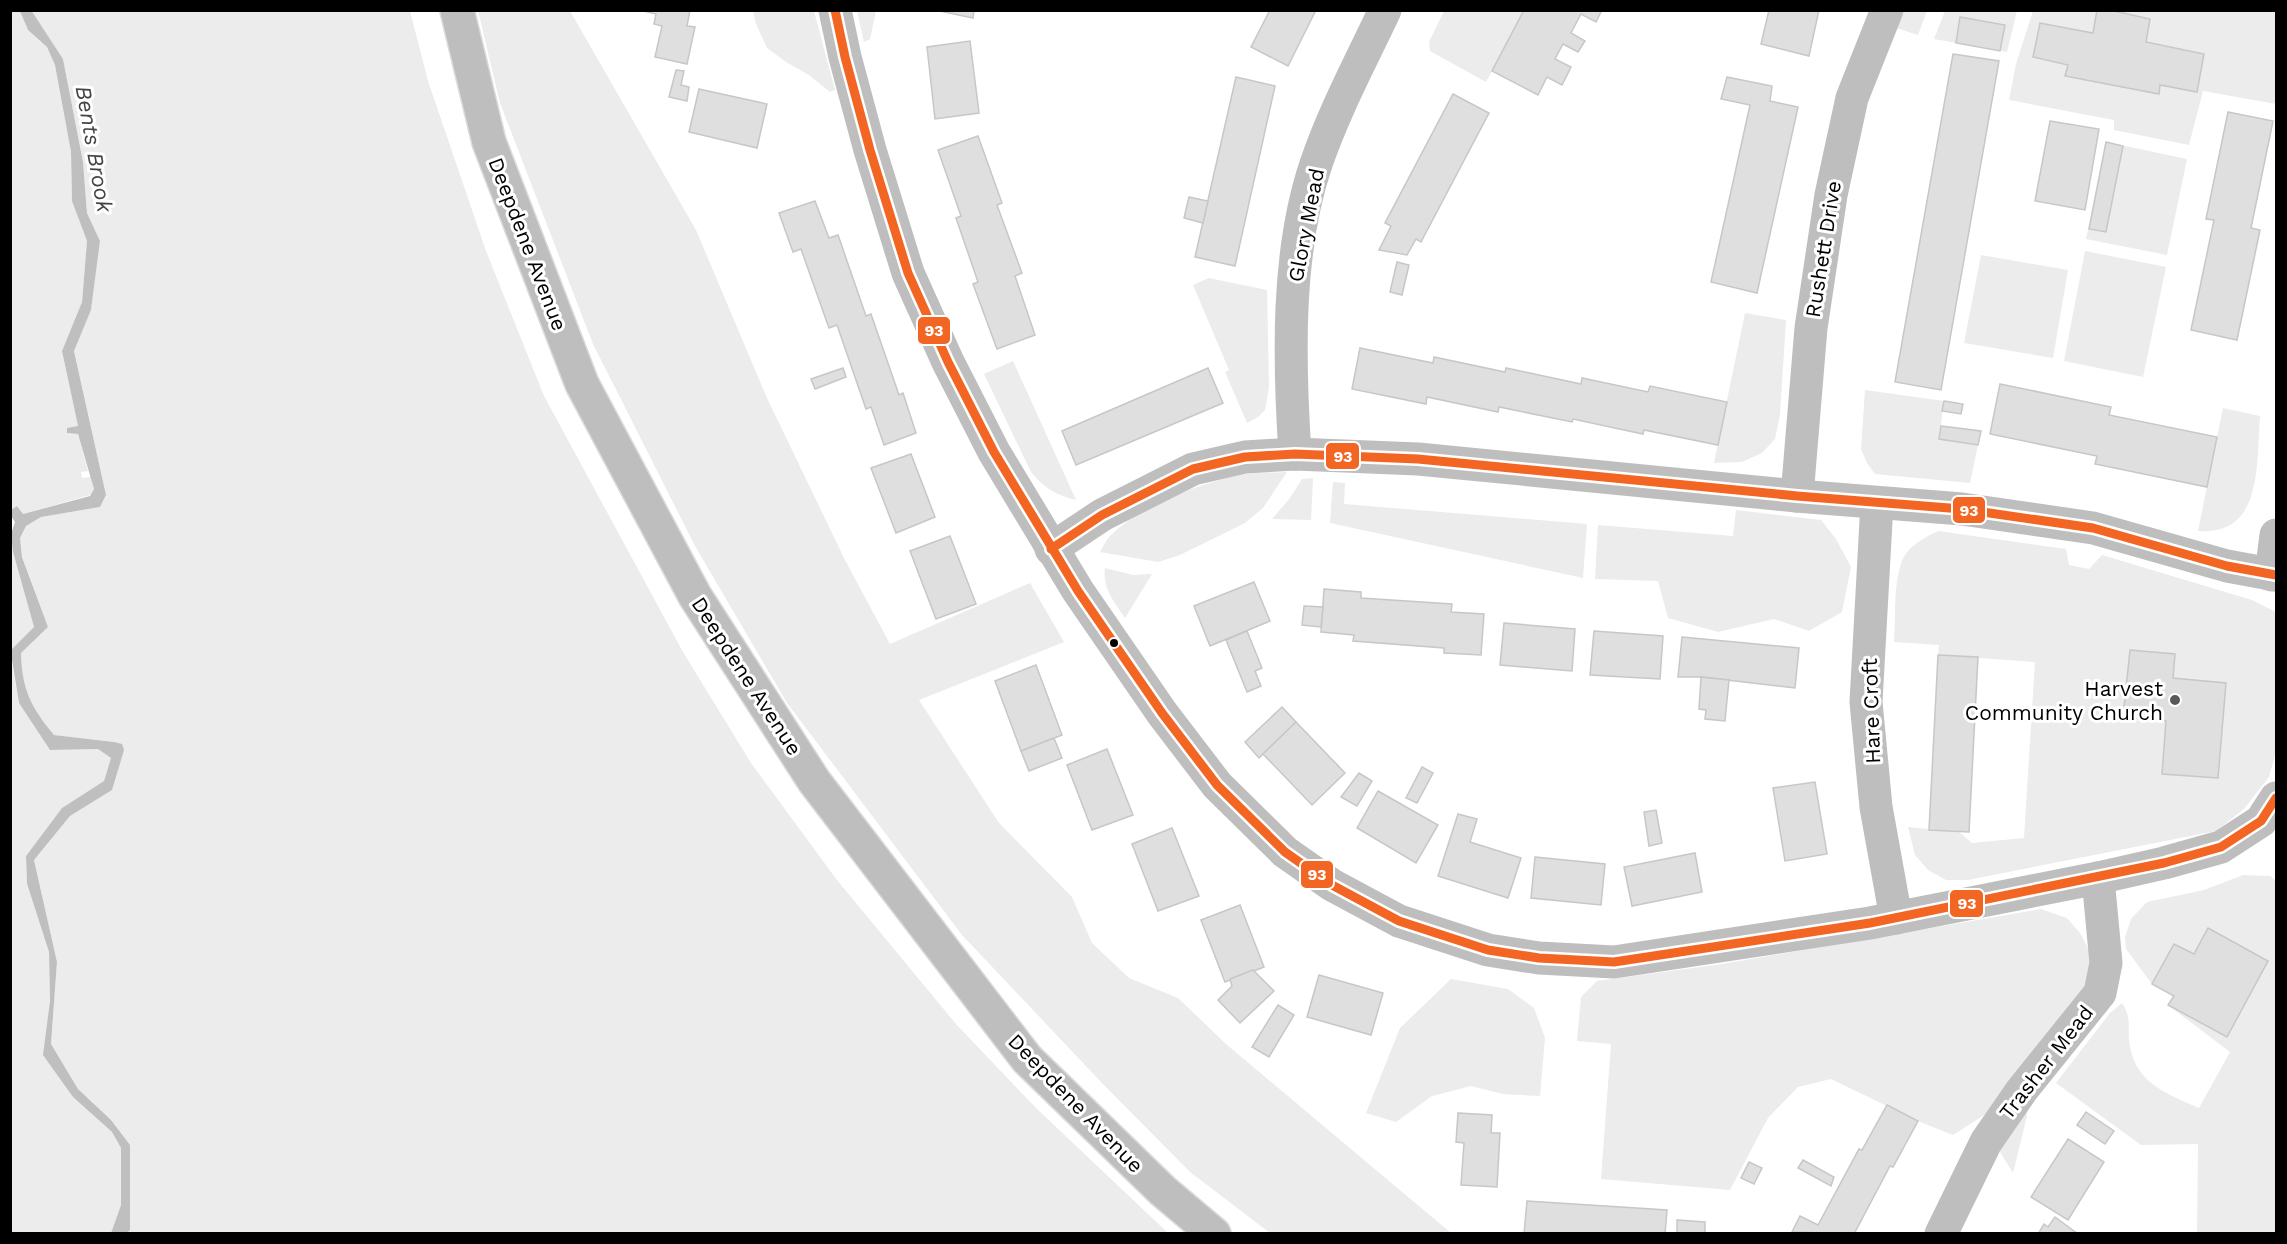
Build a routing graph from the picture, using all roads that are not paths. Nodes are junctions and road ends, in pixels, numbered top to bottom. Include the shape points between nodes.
1 (457, 10) edge
2 (835, 10) edge
3 (1385, 10) edge
4 (1887, 10) edge
5 (1295, 454) junction
6 (1797, 496) junction
7 (1877, 503) junction
8 (2277, 535) edge
9 (1051, 549) junction
10 (2274, 575) edge
11 (2277, 798) edge
12 (2098, 878) junction
13 (1896, 918) junction
14 (1214, 1233) edge
15 (1941, 1233) edge

1 - 14 main road, Deepdene Avenue via 489,142 582,384 695,597 814,781 1027,1059 1163,1191
2 - 9 main road via 870,150 908,273 994,452
3 - 5 main road, Glory Mead via 1332,122 1302,223 1293,290
4 - 6 main road, Rushett Drive via 1852,98 1831,195 1811,328
5 - 6 main road via 1418,459
5 - 9 main road via 1245,457 1193,469 1102,515
6 - 7 main road
7 - 10 main road via 1962,509 2093,528
7 - 13 main road, Hare Croft via 1866,702 1876,807
8 - 10 main road
9 - 13 main road via 1162,713 1218,785 1285,852 1332,885 1399,921 1488,950 1539,958 1614,962
11 - 12 main road via 2261,821 2222,847
12 - 13 main road
12 - 15 main road, Trasher Mead via 2106,963 2100,993 2022,1090 1986,1142

